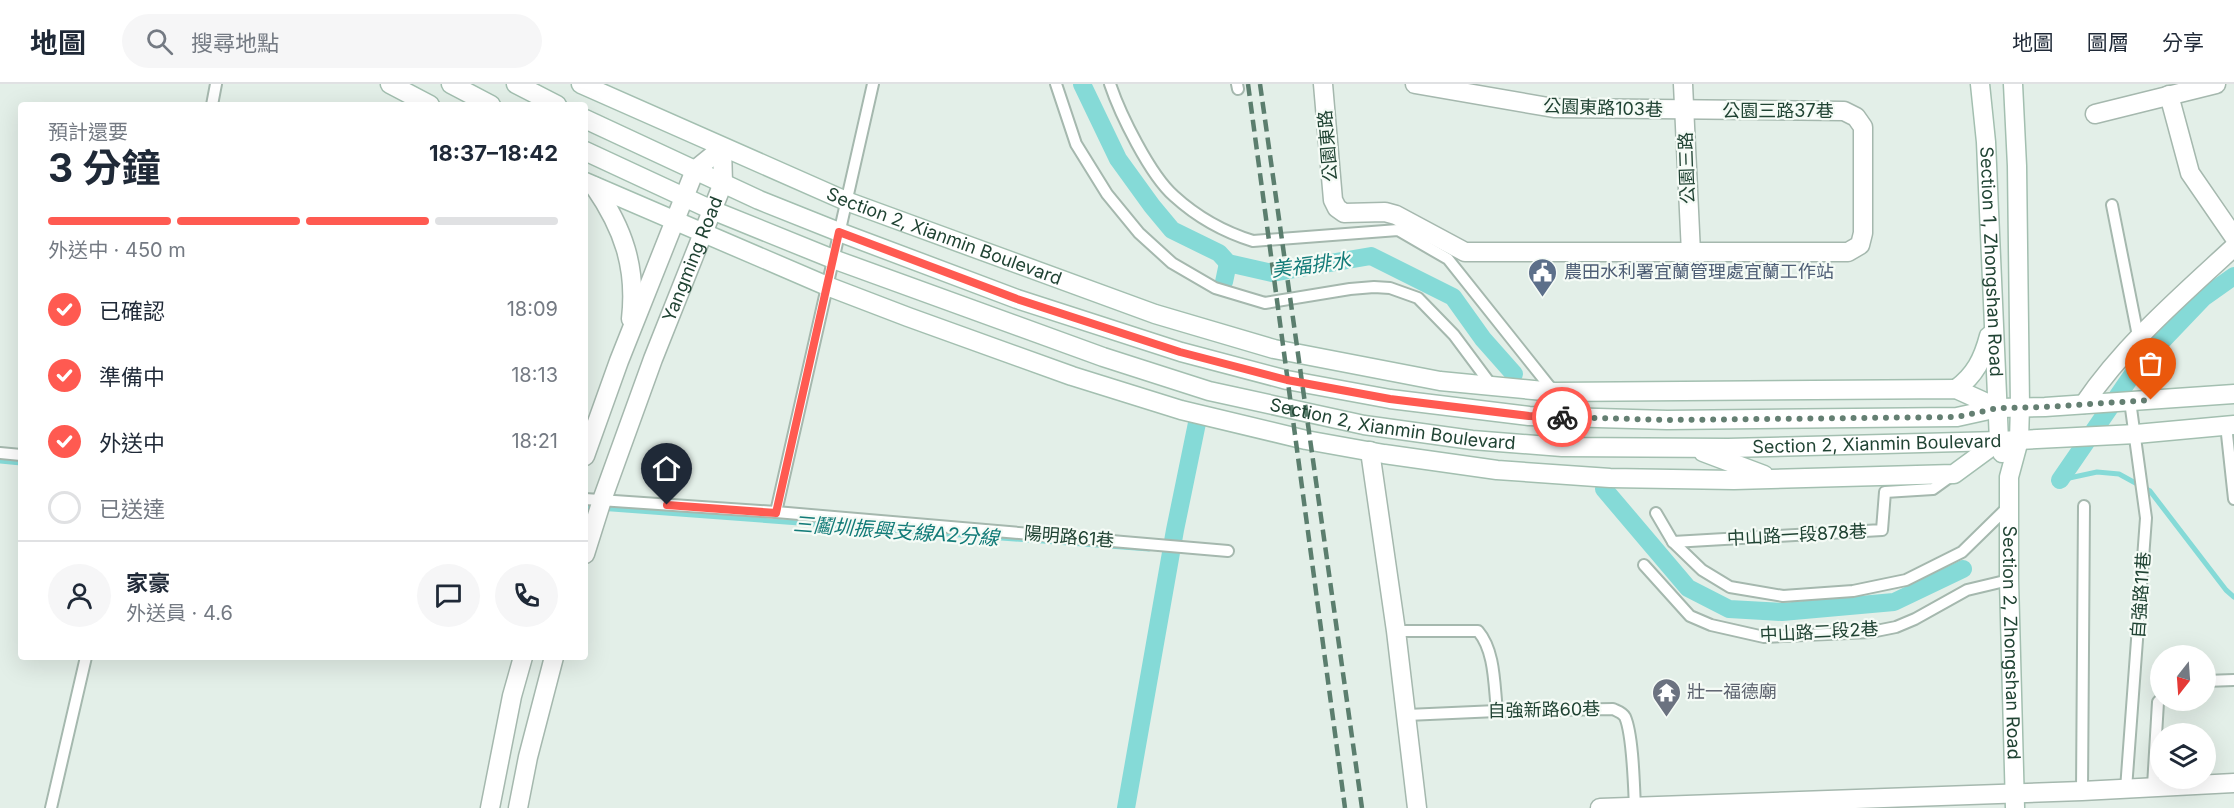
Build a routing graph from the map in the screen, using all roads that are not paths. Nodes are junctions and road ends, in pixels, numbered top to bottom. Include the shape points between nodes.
1 (216, 84) edge
2 (390, 84) edge
3 (451, 84) edge
4 (516, 84) edge
5 (581, 84) edge
6 (873, 84) edge
7 (1056, 84) edge
8 (1110, 84) edge
9 (1323, 84) edge
10 (1415, 84) edge
11 (1683, 84) edge
12 (1980, 84) edge
13 (2013, 84) edge
14 (2216, 84) edge
15 (2169, 95) junction
16 (213, 102) edge
17 (424, 102) edge
18 (485, 102) edge
19 (551, 102) edge
20 (1684, 111) junction
21 (2095, 114) dead end
22 (588, 120) edge
23 (722, 148) junction
24 (588, 153) edge
25 (695, 170) junction
26 (723, 183) junction
27 (589, 184) edge
28 (685, 197) junction
29 (846, 201) junction
30 (2112, 205) dead end
31 (712, 210) junction
32 (676, 220) junction
33 (703, 233) junction
34 (2234, 237) edge
35 (836, 245) junction
36 (2234, 247) edge
37 (1690, 253) junction
38 (827, 286) junction
39 (1993, 316) junction
40 (2138, 336) junction
41 (620, 361) junction
42 (1492, 386) junction
43 (1956, 389) junction
44 (1554, 392) junction
45 (1611, 393) junction
46 (2234, 394) edge
47 (2130, 401) junction
48 (2090, 404) junction
49 (2020, 406) junction
50 (1998, 408) junction
51 (1559, 417) junction
52 (2230, 425) edge
53 (2136, 434) junction
54 (2019, 440) junction
55 (1999, 441) junction
56 (588, 448) edge
57 (1693, 448) junction
58 (1370, 452) junction
59 (0, 453) edge
60 (18, 455) edge
61 (1954, 474) junction
62 (2009, 477) junction
63 (1773, 478) junction
64 (2234, 499) edge
65 (591, 500) edge
66 (2009, 506) junction
67 (2084, 506) dead end
68 (776, 513) junction
69 (1656, 513) dead end
70 (588, 527) edge
71 (1673, 542) junction
72 (1228, 551) dead end
73 (1644, 565) dead end
74 (2009, 579) junction
75 (1396, 631) junction
76 (85, 660) edge
77 (522, 660) edge
78 (553, 660) edge
79 (2234, 680) edge
80 (2216, 681) edge
81 (1497, 711) junction
82 (1407, 715) junction
83 (2234, 783) edge
84 (2216, 784) edge
85 (2150, 786) edge
86 (2126, 789) junction
87 (2082, 791) junction
88 (2014, 800) edge
89 (1635, 807) edge
90 (51, 808) edge
91 (490, 808) edge
92 (518, 808) edge
93 (1417, 808) edge
94 (1600, 808) edge

1 - 16 lane
2 - 17 street
3 - 18 street
4 - 19 street
5 - 23 street, Section 2, Xianmin Boulevard
6 - 29 lane
7 - 42 lane via 1076,144 1107,194 1139,233 1172,263 1215,288 1265,303 1374,287 1418,298 1454,335
8 - 44 lane via 1144,156 1172,194 1203,219 1253,241 1398,230 1448,260
9 - 37 street, 公園東路 via 1333,200 1344,213 1396,215 1465,252
10 - 20 street, 公園東路103巷 via 1554,108
11 - 20 street, 公園三路
12 - 39 street, Section 1, Zhongshan Road
13 - 49 street, Section 1, Zhongshan Road
14 - 15 street
15 - 21 street
15 - 34 street via 2190,173
20 - 37 street, 公園三路
20 - 37 street, 公園三路37巷 via 1844,111 1863,126 1860,245 1848,252
22 - 25 street, Section 2, Xianmin Boulevard
23 - 25 street, Yangming Road
23 - 26 street, Yangming Road
23 - 29 street, Section 2, Xianmin Boulevard
24 - 28 street, Section 2, Xianmin Boulevard
25 - 26 street, Section 2, Xianmin Boulevard
25 - 28 street, Yangming Road
26 - 31 street, Yangming Road
26 - 35 street, Section 2, Xianmin Boulevard
27 - 32 street, Section 2, Xianmin Boulevard
27 - 41 street via 611,210 624,238 631,269 633,300
28 - 31 street, Section 2, Xianmin Boulevard
28 - 32 street, Yangming Road
29 - 35 lane
29 - 42 street, Section 2, Xianmin Boulevard via 1111,299 1274,349 1440,381
30 - 40 lane
31 - 33 street, Yangming Road
31 - 35 street, Section 2, Xianmin Boulevard
32 - 33 street, Section 2, Xianmin Boulevard
32 - 41 street, Yangming Road
33 - 38 street, Section 2, Xianmin Boulevard
33 - 65 street, Yangming Road
35 - 38 lane
35 - 51 street, Section 2, Xianmin Boulevard via 1180,352 1287,380 1390,399
35 - 57 street, Section 2, Xianmin Boulevard via 1103,357 1209,391 1289,410 1472,440 1562,447
36 - 40 street
38 - 58 street, Section 2, Xianmin Boulevard via 1072,376 1181,410
38 - 68 lane
39 - 43 street via 1984,356 1966,382
39 - 50 street, Section 1, Zhongshan Road
40 - 48 street via 2113,365
41 - 56 street, Yangming Road
42 - 44 street, Section 2, Xianmin Boulevard
43 - 45 street, Section 2, Xianmin Boulevard
43 - 50 street, Section 2, Xianmin Boulevard
44 - 45 street, Section 2, Xianmin Boulevard
45 - 51 street
46 - 47 street, Section 2, Xianmin Boulevard
47 - 48 street, Section 2, Xianmin Boulevard
47 - 53 lane, 自強路11巷
48 - 49 street, Section 2, Xianmin Boulevard
49 - 50 street, Section 2, Xianmin Boulevard
49 - 54 street, Section 2, Zhongshan Road
50 - 51 street, Section 2, Xianmin Boulevard via 1957,417
50 - 55 street, Section 1, Zhongshan Road
52 - 53 street
52 - 64 lane
53 - 54 street
53 - 86 lane, 自強路11巷 via 2146,518
54 - 55 street
54 - 62 street, Section 2, Zhongshan Road
55 - 57 street, Section 2, Xianmin Boulevard
55 - 61 street, Section 2, Xianmin Boulevard
55 - 62 street, Section 2, Zhongshan Road
57 - 63 street
58 - 63 street, Section 2, Xianmin Boulevard via 1497,470 1610,478
58 - 75 street
59 - 60 lane
61 - 63 street, Section 2, Xianmin Boulevard
61 - 71 lane, 中山路一段878巷 via 1933,489 1885,492 1882,530
62 - 66 street, Section 2, Zhongshan Road
65 - 68 lane, 陽明路61巷
65 - 70 street, Yangming Road
66 - 71 lane via 1962,552 1906,580 1853,591 1783,596 1730,587 1702,570
66 - 74 street, Section 2, Zhongshan Road
67 - 87 lane
68 - 72 lane, 陽明路61巷
69 - 71 lane
73 - 74 lane, 中山路二段2巷 via 1690,616 1764,637 1871,632 1896,627 1966,590
74 - 88 street, Section 2, Zhongshan Road
75 - 81 lane via 1478,631 1489,650
75 - 82 street
76 - 90 lane
77 - 91 street
78 - 92 street
79 - 80 lane
81 - 82 lane, 自強新路60巷
81 - 89 lane, 自強新路60巷 via 1621,712 1630,744
82 - 93 street
83 - 84 street
85 - 86 street
86 - 87 street
87 - 88 street
88 - 89 street
89 - 94 street

